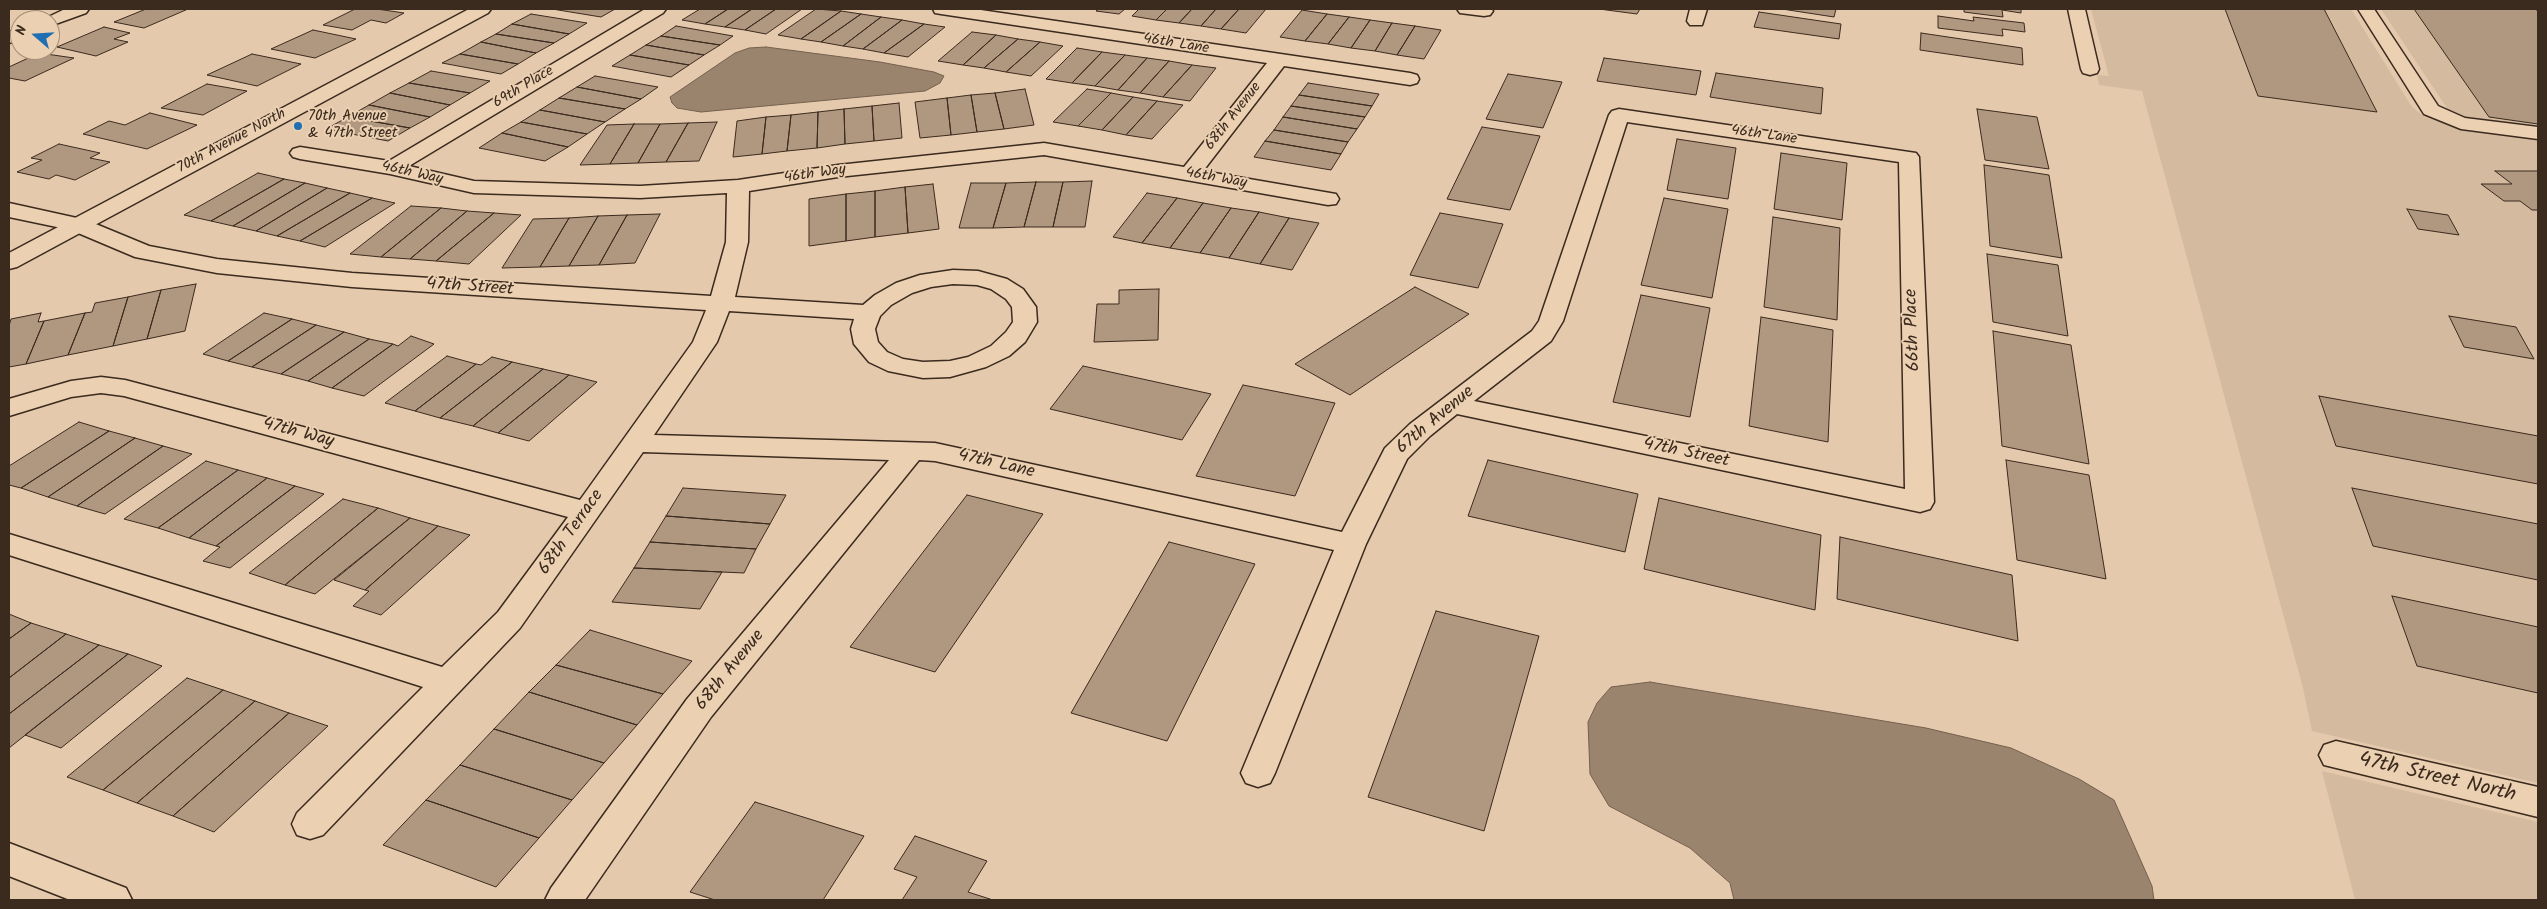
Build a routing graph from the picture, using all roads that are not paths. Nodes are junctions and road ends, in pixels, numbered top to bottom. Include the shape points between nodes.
1 (80, 9) edge
2 (482, 9) edge
3 (657, 9) edge
4 (941, 9) edge
5 (1466, 9) edge
6 (2076, 9) edge
7 (2366, 9) edge
8 (1484, 11) dead end
9 (60, 17) edge
10 (1279, 60) junction
11 (2090, 68) dead end
12 (1410, 79) dead end
13 (1619, 116) joint
14 (2538, 133) edge
15 (300, 153) dead end
16 (1909, 158) joint
17 (392, 168) junction
18 (1190, 174) junction
19 (738, 186) junction
20 (1328, 199) dead end
21 (9, 210) edge
22 (78, 225) junction
23 (9, 262) edge
24 (720, 305) junction
25 (869, 313) junction
26 (1453, 405) junction
27 (9, 408) edge
28 (634, 443) junction
29 (911, 452) junction
30 (1920, 502) joint
31 (587, 512) junction
32 (9, 544) edge
33 (1351, 544) junction
34 (448, 682) junction
35 (2336, 755) dead end
36 (1258, 774) dead end
37 (2538, 802) edge
38 (310, 824) dead end
39 (9, 859) edge
40 (112, 900) edge
41 (564, 900) edge

1 - 9 street
2 - 22 street, 70th Avenue North
3 - 17 street, 69th Place
4 - 10 street, 46th Lane
5 - 8 street
6 - 11 street
7 - 14 street via 2431,110 2461,123
10 - 12 street, 46th Lane
10 - 18 street, 68th Avenue
13 - 16 street, 46th Lane
13 - 26 street, 67th Avenue via 1551,322 1542,336
15 - 17 street, 46th Way
16 - 30 street, 66th Place
17 - 19 street, 46th Way via 474,187 531,190 640,192
18 - 19 street, 46th Way via 1037,150
18 - 20 street, 46th Way
19 - 24 street, 68th Terrace via 737,242
21 - 22 street
22 - 23 street, 70th Avenue North
22 - 24 street, 47th Street via 143,252 217,266 352,280
24 - 25 street, 47th Street
24 - 28 street, 68th Terrace via 705,342
25 - 25 street via 863,329 866,344 878,357 898,366 923,370 950,369 977,362 1000,351 1016,337 1024,322 1024,307 1015,294 999,284 978,278 928,280 904,288
26 - 30 street, 47th Street
26 - 33 street, 67th Avenue via 1395,454
27 - 31 street, 47th Way via 71,389 101,385 126,388
28 - 29 street, 47th Lane
28 - 31 street, 68th Terrace
29 - 33 street, 47th Lane via 935,452
29 - 41 street, 68th Avenue via 700,708
31 - 34 street, 68th Terrace via 509,620
32 - 34 street
33 - 36 street, 67th Avenue
34 - 38 street, 68th Terrace
35 - 37 street, 47th Street North
39 - 40 street

